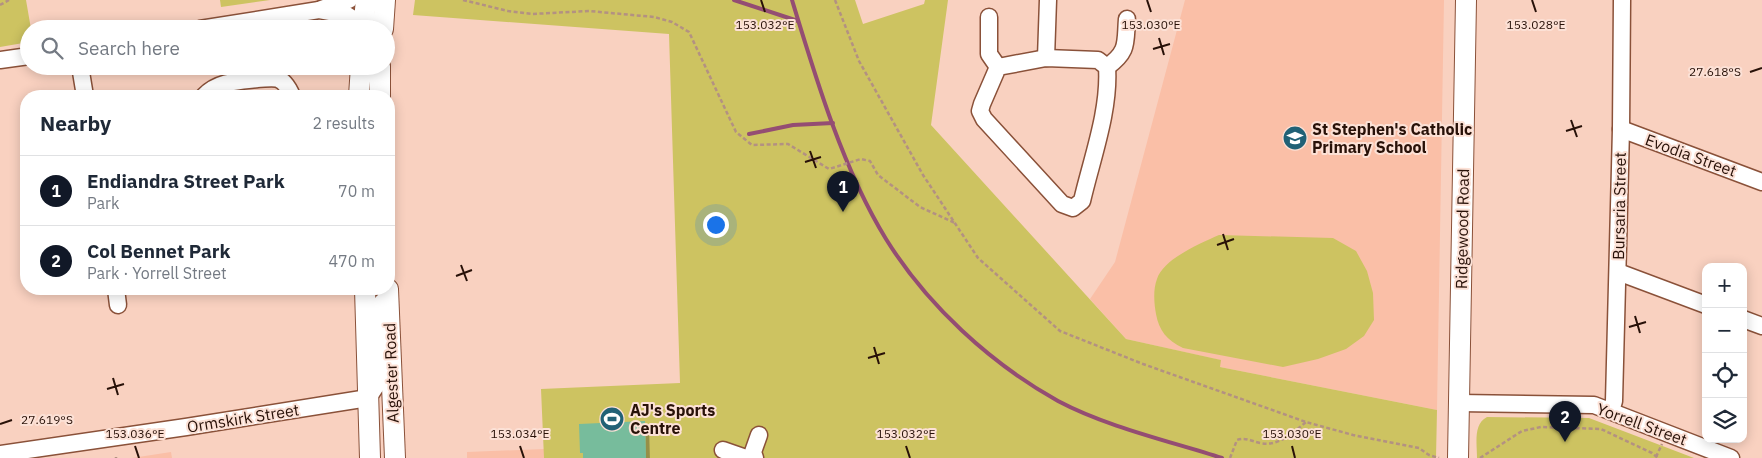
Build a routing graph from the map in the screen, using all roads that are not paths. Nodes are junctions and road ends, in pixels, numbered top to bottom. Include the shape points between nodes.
1 (349, 0) edge
2 (366, 0) edge
3 (385, 0) edge
4 (1048, 0) edge
5 (1466, 0) edge
6 (1622, 0) edge
7 (319, 10) junction
8 (989, 17) dead end
9 (1127, 19) dead end
10 (256, 20) edge
11 (356, 20) edge
12 (369, 20) edge
13 (374, 20) edge
14 (20, 57) edge
15 (1046, 58) junction
16 (0, 60) edge
17 (998, 67) junction
18 (1107, 67) junction
19 (82, 75) edge
20 (360, 75) edge
21 (380, 75) edge
22 (84, 90) edge
23 (211, 90) edge
24 (289, 90) edge
25 (359, 90) edge
26 (380, 90) edge
27 (1621, 129) junction
28 (1762, 182) edge
29 (1618, 272) junction
30 (117, 295) edge
31 (365, 295) edge
32 (383, 295) edge
33 (388, 295) edge
34 (1702, 304) edge
35 (118, 305) dead end
36 (1747, 320) edge
37 (1762, 326) edge
38 (368, 398) junction
39 (1459, 403) junction
40 (1611, 411) junction
41 (394, 432) junction
42 (760, 435) dead end
43 (723, 450) dead end
44 (0, 454) edge
45 (370, 458) edge
46 (395, 458) edge
47 (746, 458) edge
48 (755, 458) edge
49 (1458, 458) edge
50 (1731, 458) edge

1 - 7 street
2 - 12 main road
3 - 13 main road
4 - 15 street
5 - 39 main road, Ridgewood Road
6 - 27 street, Bursaria Street
7 - 10 street
7 - 11 street via 347,15
8 - 17 street via 989,54
9 - 18 street via 1125,49
14 - 16 street
15 - 17 street
15 - 18 street via 1098,60
17 - 18 street via 980,112 1062,204 1073,208 1082,200 1105,107
19 - 22 street
20 - 25 main road
21 - 26 main road
23 - 24 street via 236,81 276,78 284,82
27 - 28 street, Evodia Street
27 - 29 street, Bursaria Street
29 - 34 street
29 - 40 street, Bursaria Street
30 - 35 street
31 - 38 main road, Algester Road
32 - 38 street via 379,327 382,377
33 - 41 main road, Algester Road
36 - 37 street
38 - 41 street via 382,406
38 - 44 street, Ormskirk Street
38 - 45 main road, Algester Road
39 - 40 street, Yorrell Street via 1594,405
39 - 49 main road, Ridgewood Road
40 - 50 street, Yorrell Street
41 - 46 main road, Algester Road
42 - 48 street via 753,452
43 - 47 street

